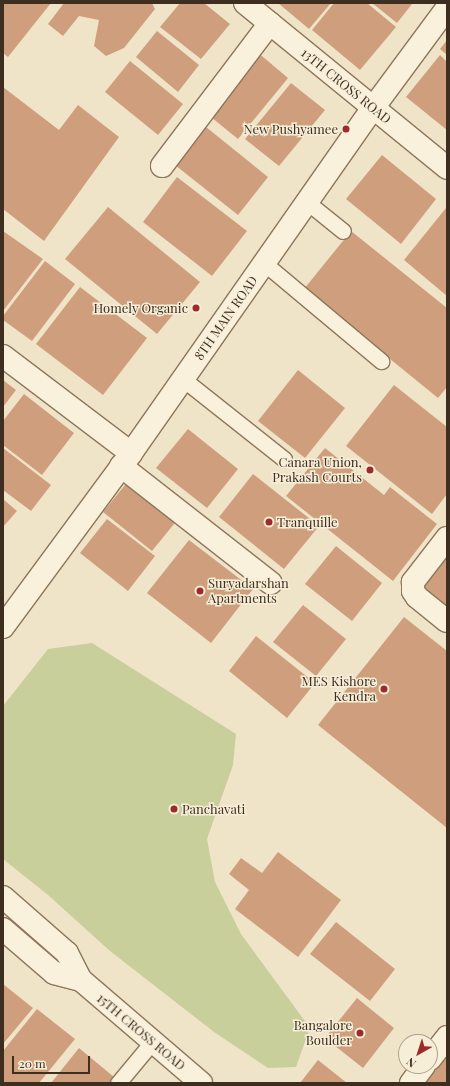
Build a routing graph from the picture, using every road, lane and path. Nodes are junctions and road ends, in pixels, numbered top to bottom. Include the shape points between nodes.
1 (245, 3) edge
2 (447, 8) edge
3 (270, 23) junction
4 (373, 108) junction
5 (162, 166) dead end
6 (447, 168) edge
7 (307, 202) junction
8 (343, 231) dead end
9 (264, 263) junction
10 (3, 356) edge
11 (381, 361) dead end
12 (183, 379) junction
13 (126, 460) junction
14 (284, 460) dead end
15 (447, 538) edge
16 (272, 583) dead end
17 (447, 621) edge
18 (3, 627) edge
19 (3, 897) edge
20 (3, 929) edge
21 (81, 980) junction
22 (447, 1037) edge
23 (153, 1041) junction
24 (438, 1048) edge
25 (418, 1074) edge
26 (118, 1083) edge
27 (201, 1083) edge
28 (411, 1083) edge

1 - 3 street, 13TH CROSS ROAD
2 - 4 street, 8TH MAIN ROAD
3 - 4 street, 13TH CROSS ROAD
3 - 5 street
4 - 6 street, 13TH CROSS ROAD
4 - 7 street, 8TH MAIN ROAD
7 - 8 lane
7 - 9 street, 8TH MAIN ROAD
9 - 11 lane
9 - 12 street, 8TH MAIN ROAD
10 - 13 street
12 - 13 street, 8TH MAIN ROAD
12 - 14 lane
13 - 16 street
13 - 18 street, 8TH MAIN ROAD
15 - 17 street via 413,582 413,591 417,597
19 - 21 street, 15TH CROSS ROAD via 67,953
20 - 21 street, 15TH CROSS ROAD via 54,972
21 - 23 street, 15TH CROSS ROAD
22 - 24 street
23 - 26 lane
23 - 27 street, 15TH CROSS ROAD
25 - 28 street

